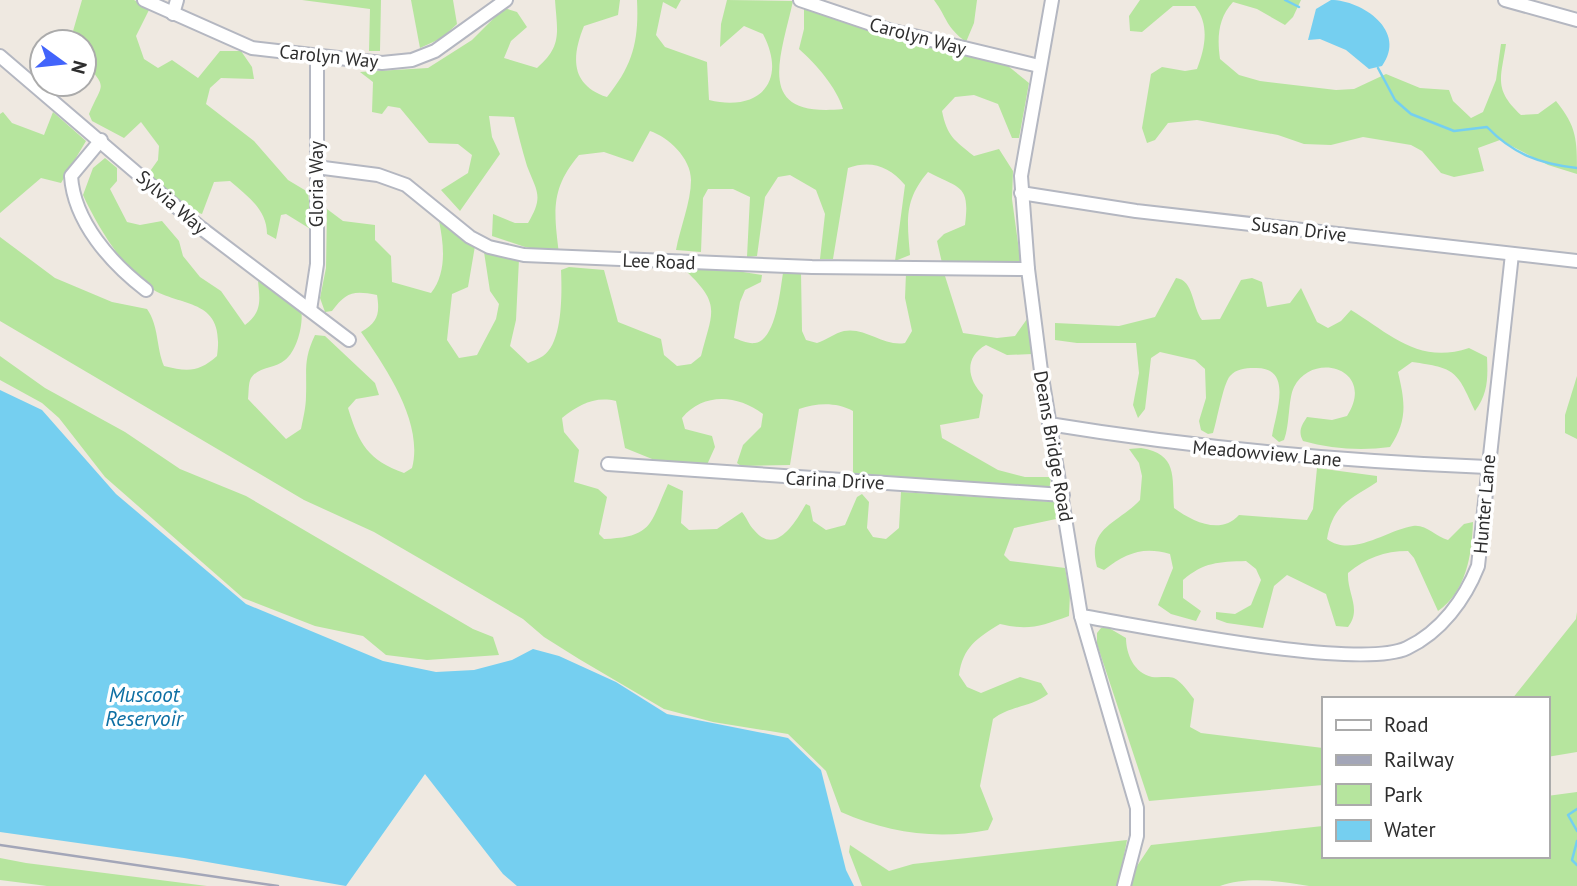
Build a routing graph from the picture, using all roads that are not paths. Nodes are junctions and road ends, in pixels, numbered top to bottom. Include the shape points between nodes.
1 (144, 0) edge
2 (177, 0) edge
3 (506, 0) edge
4 (800, 0) edge
5 (1052, 0) edge
6 (1505, 0) edge
7 (173, 15) junction
8 (1577, 20) edge
9 (0, 56) edge
10 (317, 56) junction
11 (1039, 66) junction
12 (101, 141) junction
13 (316, 167) junction
14 (1021, 194) junction
15 (1512, 254) junction
16 (1577, 261) edge
17 (1028, 269) junction
18 (146, 290) dead end
19 (310, 310) junction
20 (349, 340) dead end
21 (1049, 424) junction
22 (608, 464) dead end
23 (1487, 467) junction
24 (1063, 495) junction
25 (1081, 616) junction
26 (1124, 886) edge

1 - 7 street, Carolyn Way
2 - 7 street
3 - 10 street, Carolyn Way via 435,51 412,60 382,63
4 - 11 street, Carolyn Way via 889,30
5 - 11 street, Deans Bridge Road
6 - 8 street
7 - 10 street, Carolyn Way via 252,48
9 - 12 street, Sylvia Way
10 - 13 street, Gloria Way
11 - 14 street, Deans Bridge Road via 1022,160
12 - 18 street via 71,176 72,193 79,212 113,261
12 - 19 street, Sylvia Way via 201,228
13 - 17 street, Lee Road via 378,175 406,185 470,237 524,255 812,267
13 - 19 street, Gloria Way via 317,264
14 - 15 street, Susan Drive
14 - 17 street, Deans Bridge Road
15 - 16 street, Susan Drive
15 - 23 street, Hunter Lane
17 - 21 street, Deans Bridge Road
19 - 20 street, Sylvia Way
21 - 23 street, Meadowview Lane via 1261,454
21 - 24 street, Deans Bridge Road
22 - 24 street, Carina Drive
23 - 25 street, Hunter Lane via 1478,566 1469,589 1455,609 1407,648 1374,656 1310,651
24 - 25 street, Deans Bridge Road
25 - 26 street, Deans Bridge Road via 1137,808 1137,836

